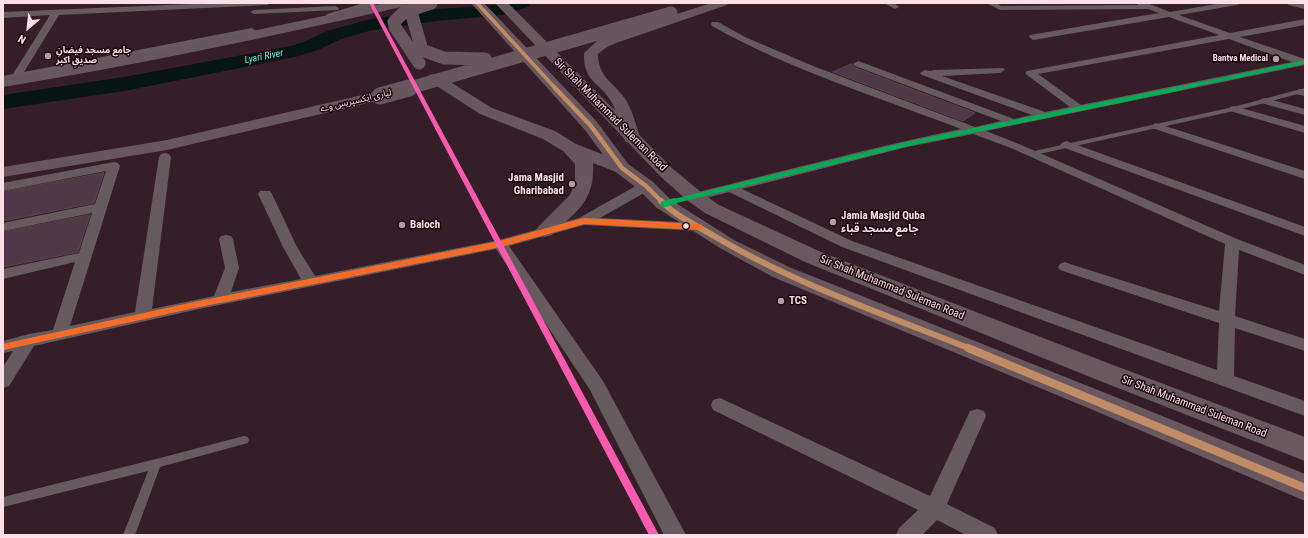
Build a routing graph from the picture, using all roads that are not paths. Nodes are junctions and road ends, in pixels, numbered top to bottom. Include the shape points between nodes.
1 (40, 3) edge
2 (268, 3) edge
3 (373, 3) edge
4 (401, 3) edge
5 (430, 3) edge
6 (477, 3) edge
7 (501, 3) edge
8 (676, 3) edge
9 (703, 3) edge
10 (723, 3) edge
11 (990, 3) edge
12 (1237, 3) edge
13 (1291, 3) edge
14 (1145, 5) edge
15 (1211, 5) edge
16 (167, 6) edge
17 (335, 8) edge
18 (1305, 8) edge
19 (411, 9) edge
20 (56, 13) junction
21 (249, 13) dead end
22 (25, 14) junction
23 (1169, 14) junction
24 (3, 15) edge
25 (1305, 22) edge
26 (715, 24) dead end
27 (1229, 36) junction
28 (1033, 37) dead end
29 (525, 41) junction
30 (1304, 62) edge
31 (858, 64) dead end
32 (1000, 70) dead end
33 (917, 73) junction
34 (887, 75) junction
35 (17, 76) junction
36 (3, 79) edge
37 (3, 83) edge
38 (1303, 92) edge
39 (1265, 101) junction
40 (1078, 108) junction
41 (1234, 109) junction
42 (1305, 112) edge
43 (1044, 115) junction
44 (1013, 122) junction
45 (1156, 126) junction
46 (973, 130) junction
47 (1305, 130) edge
48 (632, 138) junction
49 (1066, 145) junction
50 (568, 147) junction
51 (1030, 154) junction
52 (165, 158) dead end
53 (622, 168) junction
54 (3, 172) edge
55 (1305, 176) edge
56 (646, 186) junction
57 (3, 187) edge
58 (730, 188) junction
59 (264, 194) dead end
60 (695, 197) junction
61 (664, 204) junction
62 (100, 207) junction
63 (584, 220) junction
64 (3, 227) edge
65 (699, 227) junction
66 (545, 232) junction
67 (1305, 232) edge
68 (226, 239) dead end
69 (1232, 242) junction
70 (500, 244) junction
71 (84, 256) junction
72 (1065, 267) dead end
73 (1305, 270) edge
74 (3, 274) edge
75 (311, 282) junction
76 (220, 300) junction
77 (142, 316) junction
78 (1227, 319) junction
79 (60, 333) junction
80 (29, 340) junction
81 (1305, 345) edge
82 (3, 347) edge
83 (3, 381) edge
84 (1225, 382) junction
85 (720, 405) dead end
86 (1305, 409) edge
87 (977, 416) dead end
88 (244, 440) dead end
89 (1305, 449) edge
90 (156, 464) junction
91 (1305, 488) edge
92 (3, 502) edge
93 (935, 508) junction
94 (129, 535) edge
95 (675, 535) edge
96 (907, 535) edge
97 (988, 535) edge

1 - 22 street
2 - 16 street
3 - 17 street
4 - 37 highway via 214,44
5 - 50 highway, bridge via 404,12 394,22 425,70 486,110 549,135
6 - 29 highway
7 - 29 highway
8 - 19 highway, bridge via 515,51 462,60 446,59 422,50
9 - 54 highway, لیاری ایکسپریس وے, bridge via 380,96 167,145
10 - 48 highway via 602,44 591,53 590,64 594,74 618,100
11 - 14 street via 1000,8
12 - 15 street
13 - 18 street
14 - 23 street
15 - 23 street
16 - 20 street
17 - 21 street
17 - 35 street
20 - 22 street
20 - 35 street
22 - 24 street
23 - 27 street
23 - 28 street
25 - 27 street
26 - 46 street via 742,39 810,68
27 - 30 street
27 - 40 street via 1030,73
29 - 48 highway, Sir Shah Muhammad Suleman Road
29 - 53 highway, Sir Shah Muhammad Suleman Road
30 - 40 street
31 - 34 street
32 - 33 street
33 - 34 street
33 - 43 street
34 - 44 street
35 - 36 street
38 - 39 lane
39 - 41 lane
39 - 42 street
40 - 43 street
41 - 45 lane
41 - 47 street
43 - 44 street
44 - 46 street
45 - 49 lane
45 - 55 street
46 - 51 street
46 - 58 street
48 - 60 highway, Sir Shah Muhammad Suleman Road
49 - 51 lane
49 - 67 street
50 - 53 highway
50 - 66 highway via 584,163 584,182 579,198
51 - 69 street
52 - 77 street
53 - 56 highway, Sir Shah Muhammad Suleman Road
56 - 61 highway, Sir Shah Muhammad Suleman Road
56 - 63 street
57 - 62 street via 114,166
58 - 60 street
58 - 84 street via 846,244
59 - 75 street via 290,247
60 - 61 highway
60 - 89 highway, Sir Shah Muhammad Suleman Road via 712,209 813,257
61 - 65 highway, Sir Shah Muhammad Suleman Road
62 - 64 street
62 - 71 street
63 - 65 street
63 - 66 street
65 - 91 highway, Sir Shah Muhammad Suleman Road via 781,272
66 - 70 street
68 - 76 street via 232,268
69 - 73 street
69 - 78 street
70 - 75 street
70 - 95 street via 597,386
71 - 74 street
71 - 79 street
72 - 78 street
75 - 76 street
76 - 77 street
77 - 79 street
78 - 81 street
78 - 84 street
79 - 80 street
80 - 82 street
80 - 83 street
84 - 86 street
85 - 93 street
87 - 93 street
88 - 90 lane
90 - 92 lane
90 - 94 lane
93 - 96 street
93 - 97 street

